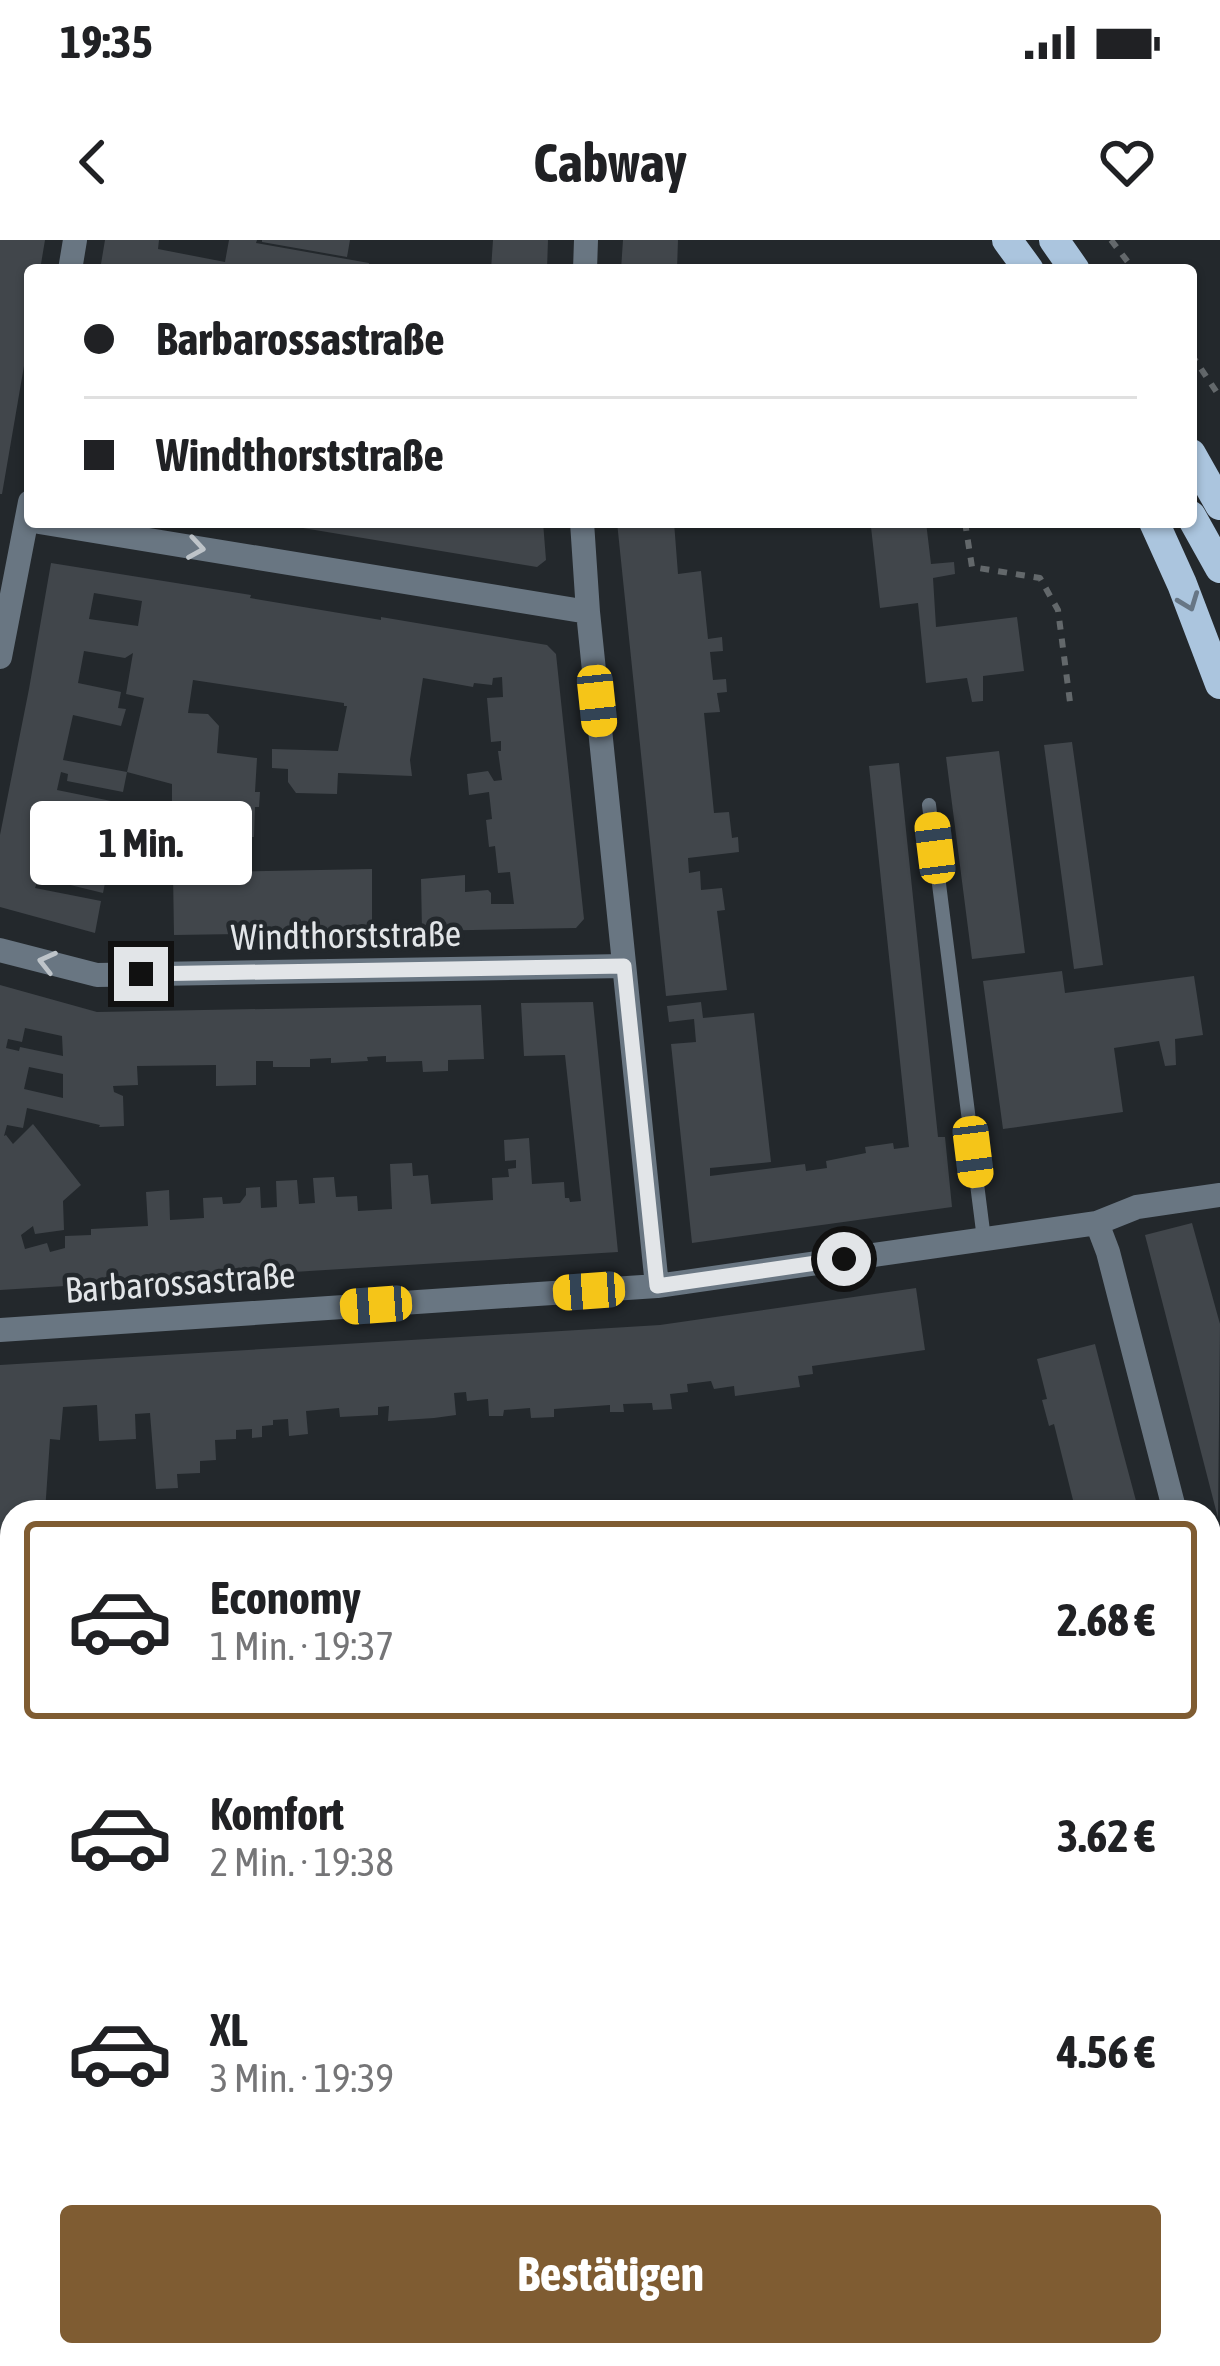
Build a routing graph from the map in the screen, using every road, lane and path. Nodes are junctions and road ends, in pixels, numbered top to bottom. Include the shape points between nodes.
1 (1006, 240) edge
2 (1111, 240) edge
3 (1024, 264) edge
4 (1129, 264) edge
5 (1197, 363) edge
6 (1220, 398) edge
7 (1197, 465) edge
8 (1220, 505) edge
9 (1197, 527) edge
10 (28, 528) edge
11 (101, 528) edge
12 (582, 528) edge
13 (966, 528) edge
14 (1157, 528) edge
15 (1220, 568) edge
16 (588, 612) junction
17 (0, 657) edge
18 (1220, 684) edge
19 (1070, 702) dead end
20 (929, 805) dead end
21 (0, 950) edge
22 (624, 966) junction
23 (1220, 1195) edge
24 (1097, 1223) junction
25 (984, 1239) junction
26 (657, 1286) junction
27 (0, 1330) edge
28 (1172, 1500) edge

1 - 3 main road
2 - 4 path
5 - 6 path
7 - 8 main road
9 - 15 main road
10 - 17 street
11 -> 16 street
12 - 16 street
13 - 19 path via 972,567 1040,578 1058,610
14 -> 18 main road
16 - 22 street
20 - 25 lane
22 -> 21 street, Windthorststraße via 97,975
22 - 26 street
23 - 24 street, Barbarossastraße via 1137,1207
24 - 25 street, Barbarossastraße
24 - 28 street
25 - 26 street, Barbarossastraße
26 - 27 street, Barbarossastraße

